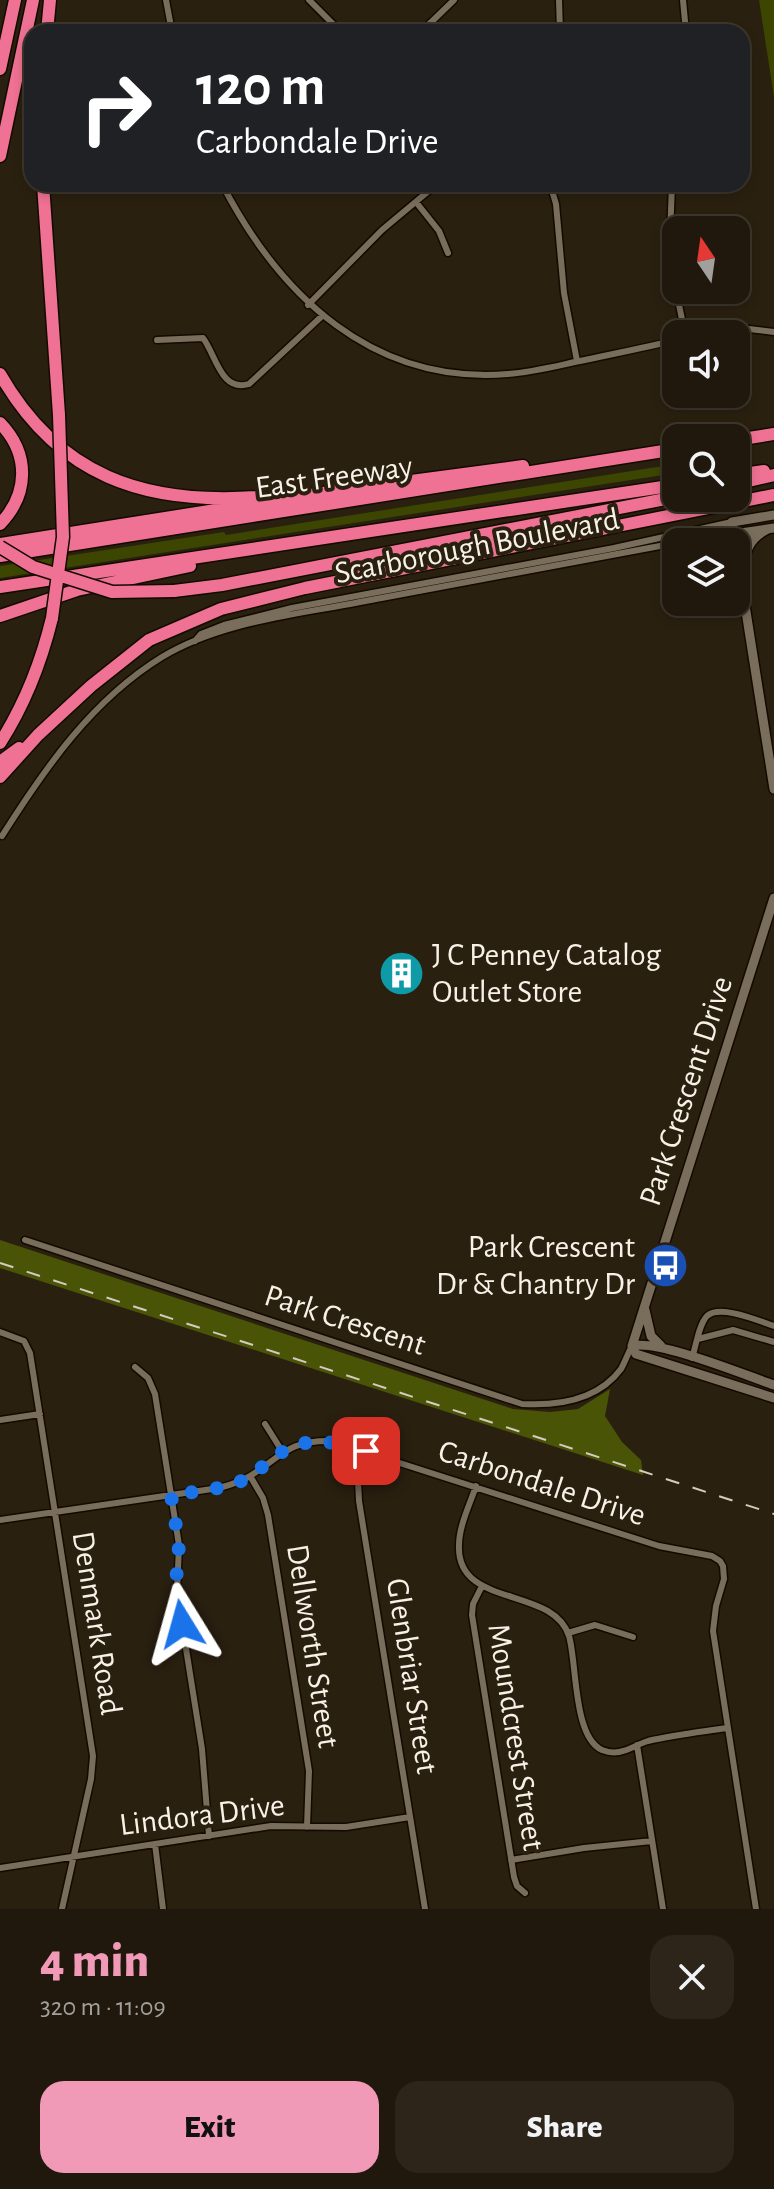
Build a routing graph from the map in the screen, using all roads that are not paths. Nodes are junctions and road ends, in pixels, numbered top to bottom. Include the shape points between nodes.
1 (15, 0) edge
2 (33, 0) edge
3 (50, 0) edge
4 (166, 0) edge
5 (309, 0) edge
6 (454, 0) edge
7 (559, 0) edge
8 (683, 0) edge
9 (28, 24) edge
10 (48, 24) edge
11 (170, 24) edge
12 (333, 24) edge
13 (429, 24) edge
14 (560, 24) edge
15 (685, 24) edge
16 (24, 42) edge
17 (0, 69) edge
18 (9, 112) junction
19 (0, 136) edge
20 (0, 156) edge
21 (44, 192) edge
22 (228, 192) edge
23 (428, 192) edge
24 (552, 192) edge
25 (672, 192) edge
26 (416, 202) junction
27 (671, 216) edge
28 (448, 253) dead end
29 (308, 305) junction
30 (322, 316) junction
31 (750, 329) edge
32 (774, 332) edge
33 (157, 340) dead end
34 (662, 343) edge
35 (577, 361) junction
36 (0, 374) edge
37 (0, 423) edge
38 (774, 434) edge
39 (750, 438) edge
40 (662, 451) edge
41 (662, 451) edge
42 (774, 472) edge
43 (750, 474) edge
44 (750, 480) edge
45 (662, 487) edge
46 (336, 491) junction
47 (774, 495) edge
48 (662, 500) edge
49 (755, 500) junction
50 (774, 515) edge
51 (732, 522) junction
52 (0, 524) edge
53 (733, 528) edge
54 (771, 528) edge
55 (750, 536) edge
56 (0, 545) edge
57 (750, 545) edge
58 (284, 546) junction
59 (662, 546) edge
60 (0, 556) edge
61 (314, 567) junction
62 (0, 587) edge
63 (0, 616) edge
64 (747, 616) edge
65 (195, 641) junction
66 (38, 735) junction
67 (0, 743) edge
68 (0, 762) edge
69 (0, 777) edge
70 (774, 789) edge
71 (2, 836) dead end
72 (773, 903) edge
73 (25, 1240) dead end
74 (644, 1306) junction
75 (774, 1326) edge
76 (0, 1332) edge
77 (698, 1339) junction
78 (774, 1342) edge
79 (632, 1346) junction
80 (667, 1350) junction
81 (692, 1358) junction
82 (135, 1367) dead end
83 (774, 1385) edge
84 (774, 1398) edge
85 (40, 1414) junction
86 (0, 1420) edge
87 (265, 1424) dead end
88 (282, 1451) junction
89 (366, 1451) junction
90 (250, 1476) junction
91 (476, 1486) junction
92 (171, 1495) junction
93 (56, 1513) junction
94 (0, 1520) edge
95 (482, 1586) junction
96 (568, 1633) junction
97 (633, 1637) dead end
98 (727, 1728) junction
99 (637, 1745) junction
100 (410, 1817) junction
101 (307, 1827) junction
102 (209, 1836) junction
103 (652, 1841) junction
104 (155, 1844) junction
105 (73, 1856) junction
106 (511, 1860) junction
107 (0, 1868) edge
108 (525, 1893) dead end
109 (62, 1909) edge
110 (163, 1909) edge
111 (425, 1909) edge
112 (663, 1909) edge
113 (756, 1909) edge

1 - 17 highway
2 - 9 highway
3 - 10 highway
4 - 11 street
5 - 12 street
6 - 13 street
7 - 14 street
8 - 15 street
16 - 18 highway
18 - 19 highway
18 - 20 highway
21 - 67 highway, bridge via 63,537 41,659
22 - 29 street via 268,260
23 - 26 street
24 - 35 street
25 - 27 street
26 - 28 street via 439,231
26 - 29 street
29 - 30 street
30 - 33 street via 241,386 225,378 203,338
30 - 35 street via 369,346 441,372 508,374
31 - 32 street
34 - 35 street
36 - 46 highway via 48,439 119,483 196,498
37 - 52 highway via 18,452 23,477 16,504
38 - 39 highway
40 - 46 highway
41 - 60 highway, East Freeway
42 - 43 highway
42 - 44 highway
45 - 58 highway, East Freeway
46 - 56 highway
47 - 49 highway
48 - 61 highway
49 - 61 highway via 359,566
49 - 66 highway via 221,609 149,640
50 - 51 street, Scarborough Boulevard
51 - 53 street
51 - 65 street, Scarborough Boulevard via 292,608 224,625
54 - 55 street
54 - 57 street
56 - 61 highway, bridge via 33,567 112,592 174,591
58 - 62 highway, East Freeway
58 - 63 highway via 87,588
59 - 65 street, Scarborough Boulevard via 269,619
64 - 70 street
65 - 71 street, Scarborough Boulevard via 156,661 97,708 54,759
66 - 68 highway
66 - 69 highway
72 - 74 street, Park Crescent Drive
73 - 79 street, Park Crescent via 522,1404 586,1396 621,1369
74 - 79 street, Park Crescent Drive
74 - 80 street via 651,1336
75 - 77 street via 718,1311 704,1319
76 - 85 street, Denmark Road via 27,1344
77 - 78 street via 733,1330
77 - 81 street
79 - 80 street via 641,1343
79 - 84 street via 636,1354
80 - 81 street
81 - 83 street
82 - 92 street via 153,1388
85 - 86 street
85 - 93 street, Denmark Road
87 - 88 street
88 - 89 street, Carbondale Drive via 322,1441
88 - 90 street, Carbondale Drive
89 - 91 street, Carbondale Drive
89 - 100 street, Glenbriar Street via 359,1501
90 - 92 street, Carbondale Drive via 219,1488
90 - 101 street, Dellworth Street via 263,1498 270,1530 309,1771
91 - 95 street via 459,1551 467,1571
91 - 98 street, Carbondale Drive via 720,1561 724,1572 713,1623
92 - 93 street, Carbondale Drive
92 - 102 street via 179,1545 177,1592 202,1749
93 - 94 street, Carbondale Drive
93 - 105 street, Denmark Road via 93,1756
95 - 96 street via 545,1608
95 - 106 street, Moundcrest Street via 472,1615
96 - 97 street via 595,1625
96 - 99 street via 589,1739 612,1753
98 - 99 street
98 - 113 street
99 - 103 street
100 - 101 street, Lindora Drive
100 - 111 street, Glenbriar Street
101 - 102 street, Lindora Drive via 271,1826
102 - 104 street, Lindora Drive
103 - 106 street
103 - 112 street
104 - 105 street, Lindora Drive
104 - 110 street
105 - 107 street, Lindora Drive
105 - 109 street, Denmark Road
106 - 108 street, Moundcrest Street via 517,1886

